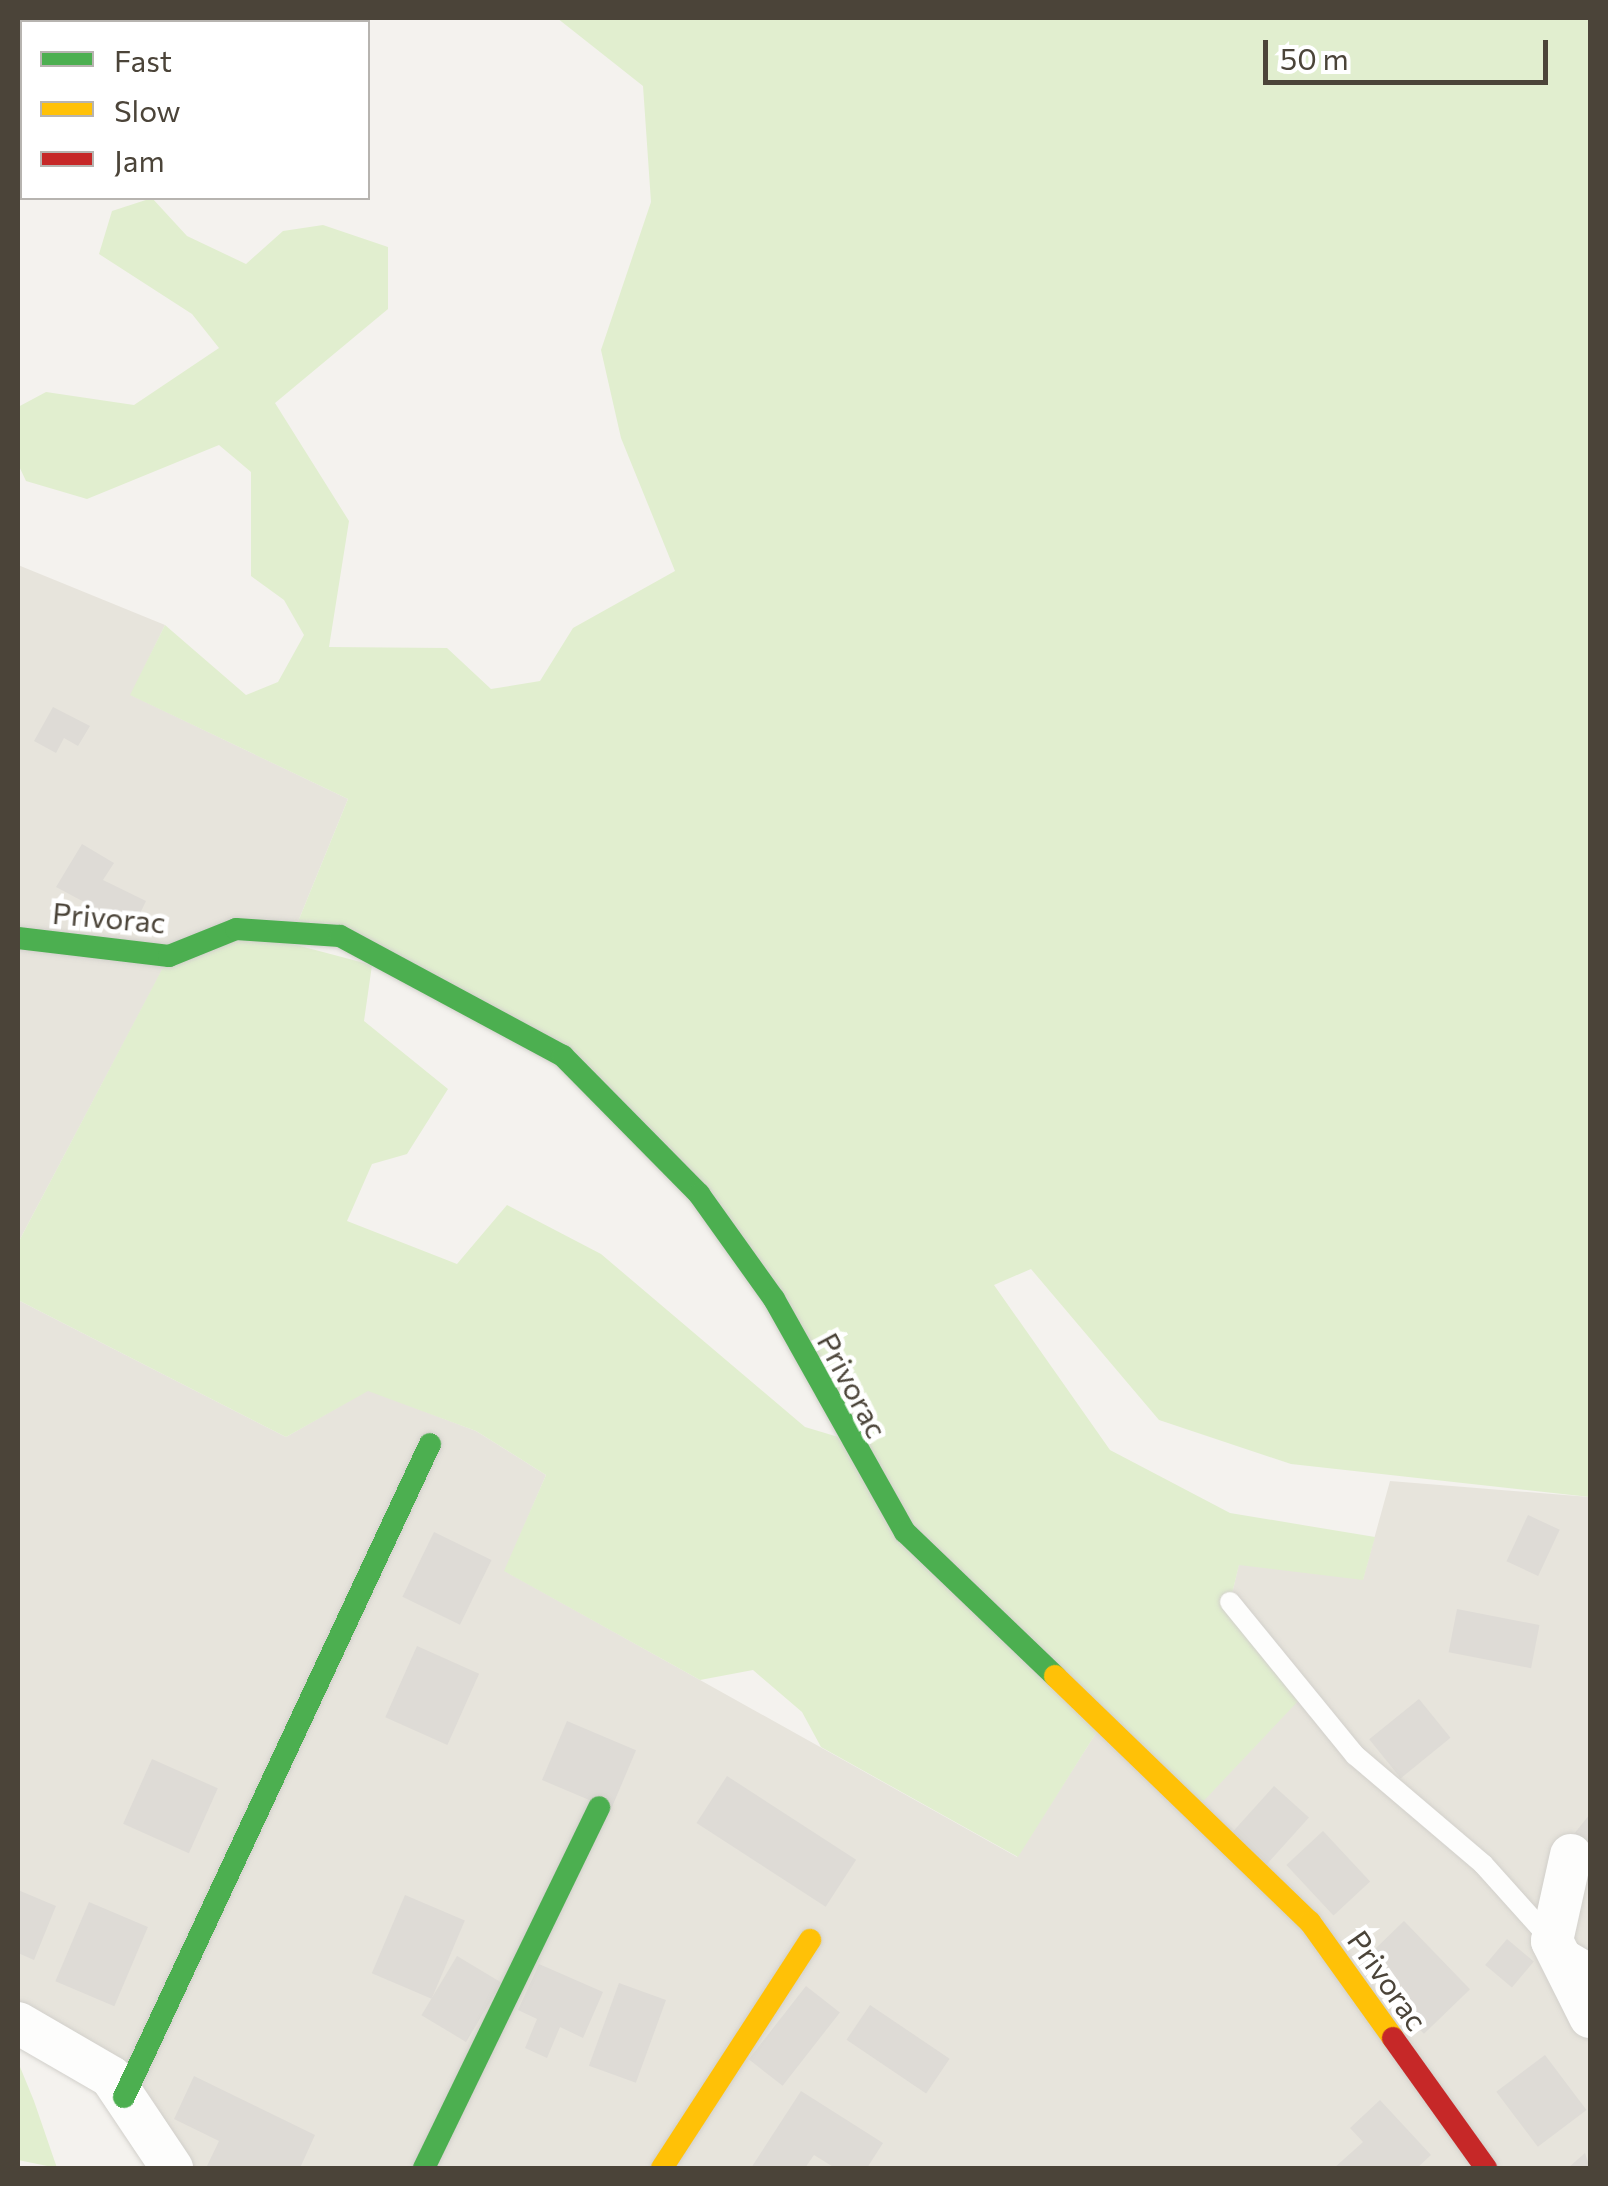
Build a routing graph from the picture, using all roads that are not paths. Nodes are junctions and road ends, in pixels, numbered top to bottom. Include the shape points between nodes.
1 (18, 938) edge
2 (430, 1444) dead end
3 (1230, 1602) dead end
4 (598, 1807) dead end
5 (1572, 1855) dead end
6 (810, 1940) dead end
7 (1552, 1941) junction
8 (1590, 1963) edge
9 (1590, 2017) edge
10 (18, 2023) edge
11 (124, 2097) junction
12 (172, 2168) edge
13 (424, 2168) edge
14 (662, 2168) edge
15 (1486, 2168) edge

1 - 15 street, Privorac via 169,956 236,929 340,936 377,948 563,1056 699,1194 774,1299 905,1532 1310,1922
2 - 11 street
3 - 7 lane via 1355,1756 1483,1864
4 - 13 street
5 - 7 street
6 - 14 street
7 - 8 lane
7 - 9 street
10 - 11 street via 63,2042
11 - 12 street

